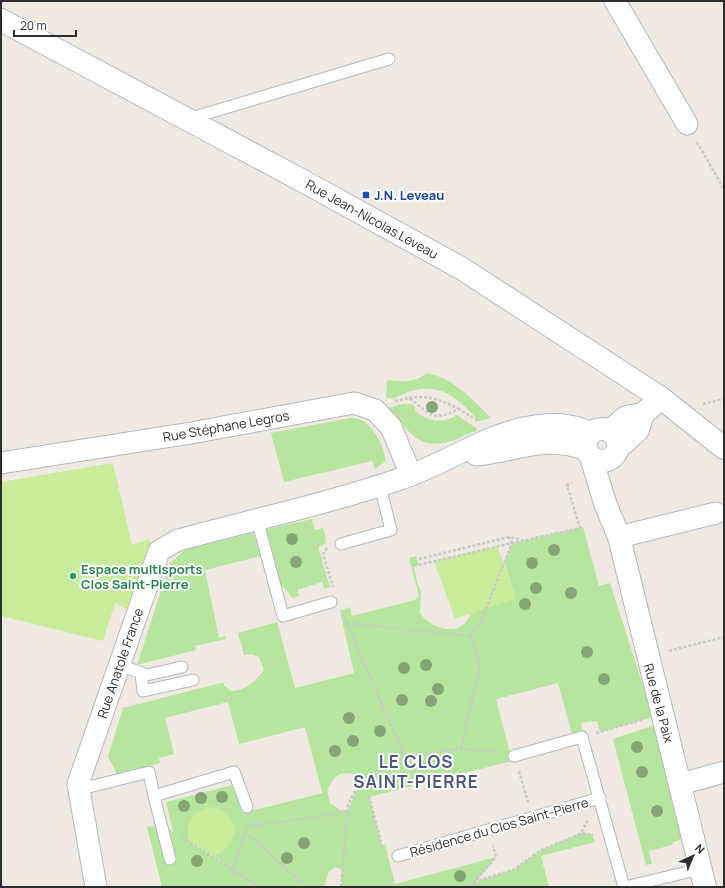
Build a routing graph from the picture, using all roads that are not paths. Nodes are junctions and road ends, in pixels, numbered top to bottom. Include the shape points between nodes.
1 (615, 1) edge
2 (1, 20) edge
3 (389, 59) dead end
4 (186, 120) junction
5 (687, 124) road end
6 (661, 398) junction
7 (602, 445) junction
8 (724, 448) edge
9 (1, 463) edge
10 (411, 475) junction
11 (380, 486) junction
12 (716, 513) dead end
13 (257, 519) junction
14 (615, 528) junction
15 (341, 544) dead end
16 (330, 602) dead end
17 (120, 664) junction
18 (182, 667) dead end
19 (141, 673) junction
20 (192, 680) dead end
21 (511, 755) road end
22 (724, 772) edge
23 (681, 784) junction
24 (78, 790) junction
25 (154, 796) junction
26 (600, 798) junction
27 (247, 807) road end
28 (398, 856) dead end
29 (170, 859) dead end
30 (703, 878) edge
31 (96, 887) edge
32 (625, 887) edge

1 - 5 street
2 - 4 street, Rue Jean-Nicolas Leveau
3 - 4 lane
4 - 6 street, Rue Jean-Nicolas Leveau via 461,268
6 - 7 street via 643,414 626,418
6 - 8 street, Rue Jean-Nicolas Leveau
7 - 10 street, Rue Anatole France via 569,424 522,428 484,441
7 - 14 street, Rue de la Paix
9 - 10 street, Rue Stéphane Legros via 191,433 354,403 375,410 391,427
10 - 11 street, Rue Anatole France
11 - 13 street, Rue Anatole France
11 - 15 lane via 391,530
12 - 14 street
13 - 16 lane via 283,616
13 - 17 street, Rue Anatole France via 178,540 159,551
14 - 23 street, Rue de la Paix
17 - 19 lane
17 - 24 street, Rue Anatole France
18 - 19 lane via 147,675
19 - 20 lane via 143,691
21 - 26 lane, Résidence du Clos Saint-Pierre via 582,737
22 - 23 street
23 - 30 street, Rue de la Paix
24 - 25 lane via 149,772
24 - 31 street, Rue Anatole France
25 - 27 lane via 234,772
25 - 29 lane
26 - 28 lane, Résidence du Clos Saint-Pierre
26 - 32 lane, Résidence du Clos Saint-Pierre
30 - 32 lane, Résidence du Clos Saint-Pierre

